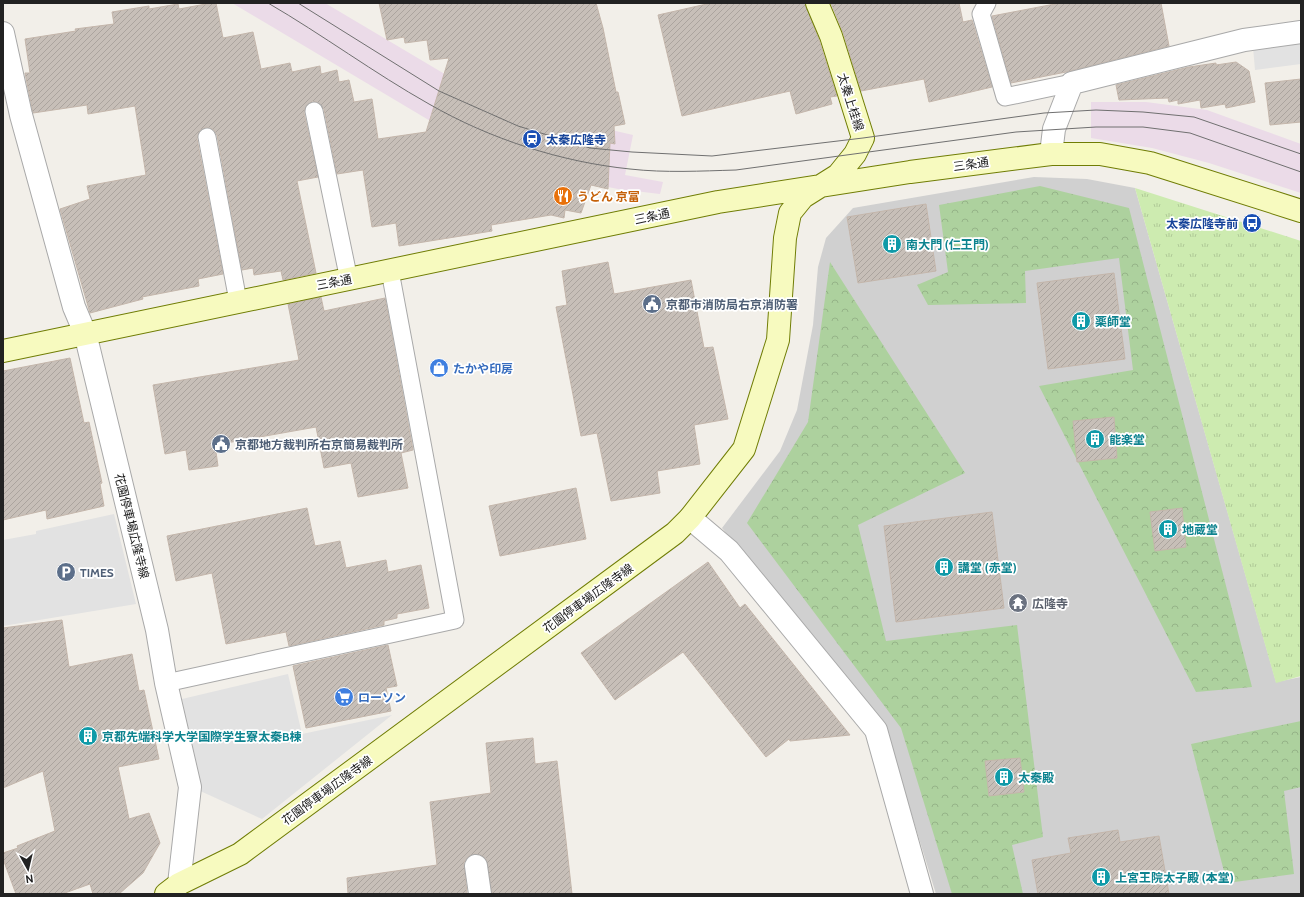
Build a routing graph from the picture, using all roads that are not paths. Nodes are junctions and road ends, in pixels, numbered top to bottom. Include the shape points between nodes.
1 (818, 3) edge
2 (987, 3) edge
3 (1301, 32) edge
4 (3, 33) edge
5 (1072, 83) junction
6 (314, 111) dead end
7 (207, 137) dead end
8 (1051, 154) junction
9 (820, 186) junction
10 (1301, 211) edge
11 (390, 271) junction
12 (349, 280) junction
13 (238, 301) junction
14 (85, 334) junction
15 (3, 351) edge
16 (690, 518) junction
17 (166, 683) junction
18 (476, 866) dead end
19 (175, 891) edge
20 (480, 894) edge
21 (922, 894) edge

1 - 9 main road, 太秦上桂線 via 863,138 848,164 838,175
2 - 5 lane via 981,14 1005,97
3 - 5 street via 1244,40
4 - 14 street, 花園停車場広隆寺線 via 27,138 74,307
5 - 8 street via 1054,129
6 - 12 lane
7 - 13 lane
8 - 9 main road, 三条通
8 - 10 main road, 三条通 via 1100,154 1150,163
9 - 11 main road, 三条通 via 718,202
9 - 16 main road, 花園停車場広隆寺線 via 804,197 790,213 785,238 778,340 744,449
11 - 12 main road, 三条通
11 - 17 lane via 455,620
12 - 13 main road, 三条通
13 - 14 main road, 三条通
14 - 15 main road, 三条通
14 - 17 street, 花園停車場広隆寺線 via 157,630
16 - 19 main road, 花園停車場広隆寺線 via 675,533 240,854
16 - 21 street via 729,551 876,730
17 - 19 street, 花園停車場広隆寺線 via 190,787
18 - 20 street

